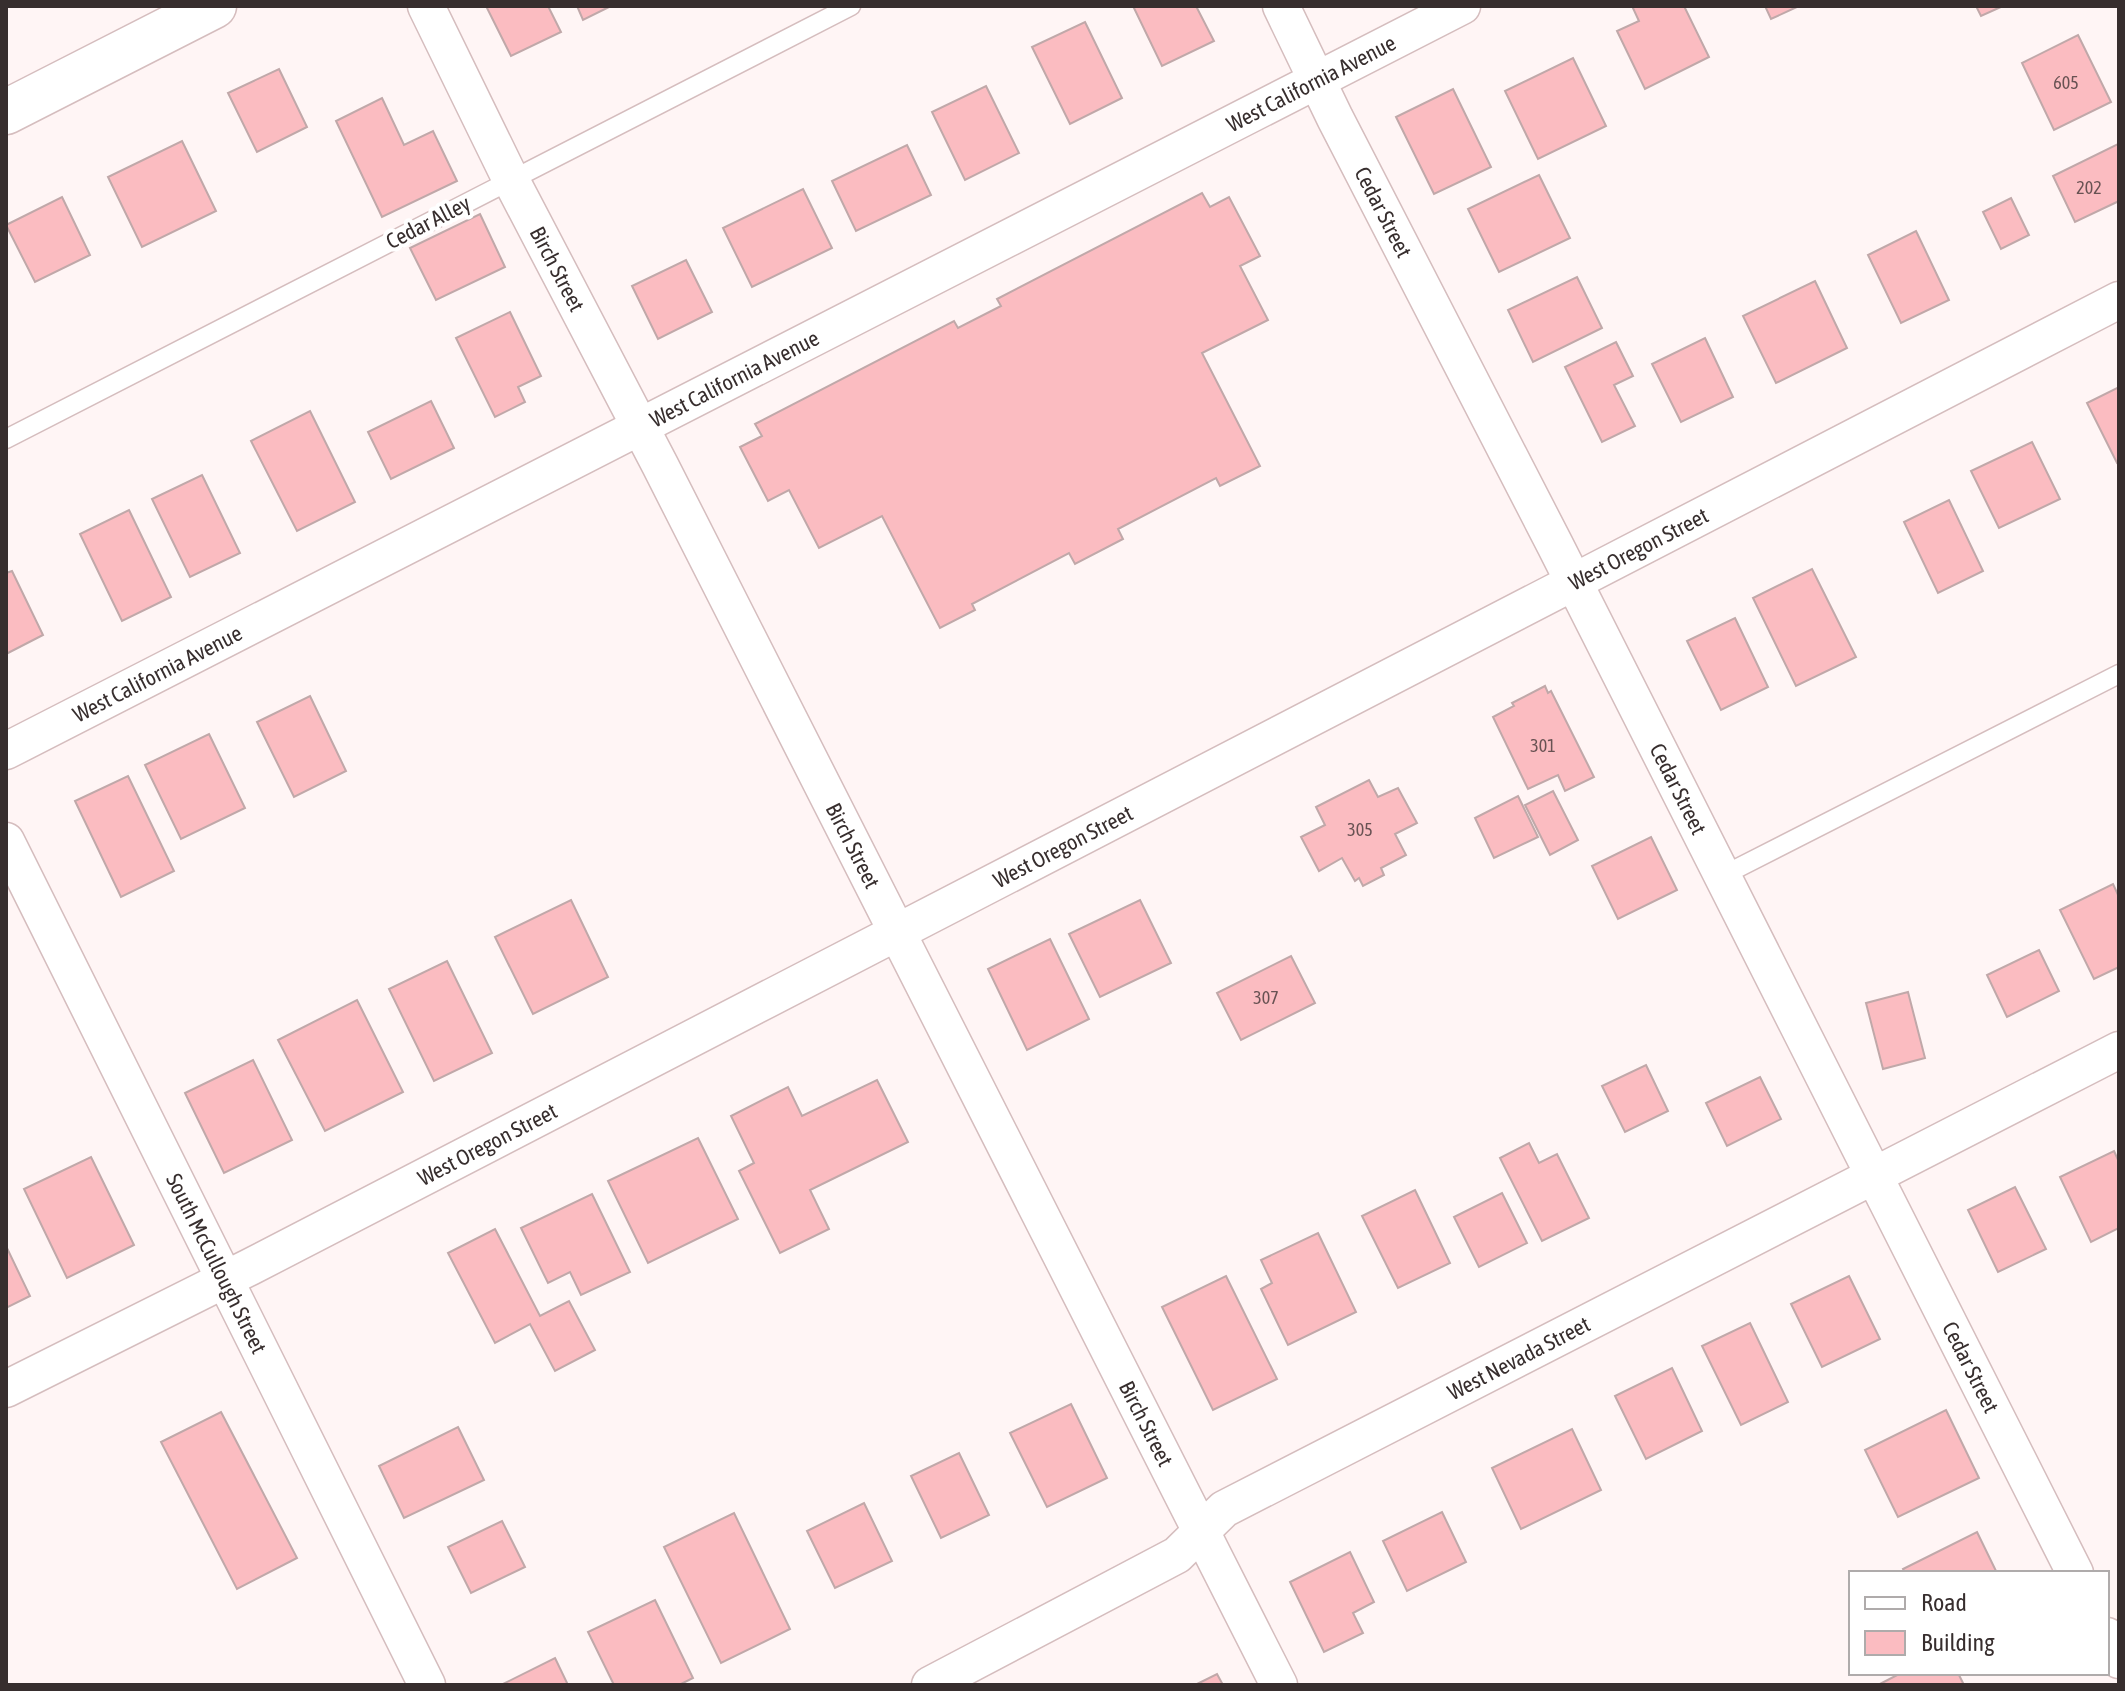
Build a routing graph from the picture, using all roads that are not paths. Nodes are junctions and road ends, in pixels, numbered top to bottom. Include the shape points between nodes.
1 (214, 6) edge
2 (426, 6) edge
3 (851, 6) edge
4 (1281, 6) edge
5 (1462, 6) edge
6 (1317, 79) junction
7 (6, 112) edge
8 (511, 180) junction
9 (2119, 300) edge
10 (641, 427) junction
11 (6, 439) edge
12 (1572, 581) junction
13 (2119, 674) edge
14 (6, 751) edge
15 (6, 841) edge
16 (1722, 876) junction
17 (896, 932) junction
18 (2119, 1050) edge
19 (1874, 1174) junction
20 (225, 1280) junction
21 (6, 1389) edge
22 (1201, 1532) junction
23 (2074, 1571) edge
24 (2109, 1640) edge
25 (2119, 1660) edge
26 (427, 1685) edge
27 (930, 1685) edge
28 (1279, 1685) edge

1 - 7 street
2 - 8 street, Birch Street
3 - 8 lane, Cedar Alley
4 - 6 street, Cedar Street
5 - 6 street, West California Avenue
6 - 10 street, West California Avenue
6 - 12 street, Cedar Street
8 - 10 street, Birch Street
8 - 11 lane, Cedar Alley
9 - 12 street, West Oregon Street
10 - 14 street, West California Avenue
10 - 17 street, Birch Street
12 - 16 street, Cedar Street
12 - 17 street, West Oregon Street
13 - 16 lane
15 - 20 street, South McCullough Street
16 - 19 street, Cedar Street
17 - 20 street, West Oregon Street
17 - 22 street, Birch Street
18 - 19 street, West Nevada Street
19 - 22 street, West Nevada Street via 1224,1509
19 - 23 street, Cedar Street
20 - 21 street, West Oregon Street
20 - 26 street, South McCullough Street
22 - 27 street, West Nevada Street via 1177,1555
22 - 28 street, Birch Street
24 - 25 street

